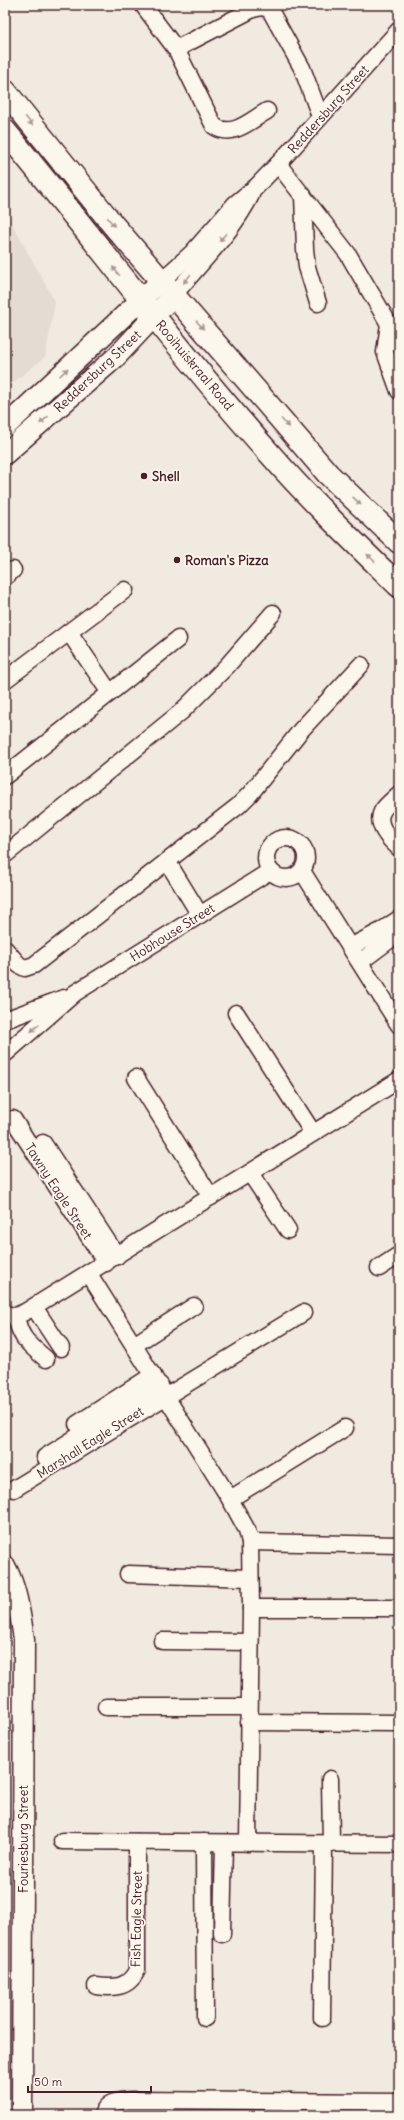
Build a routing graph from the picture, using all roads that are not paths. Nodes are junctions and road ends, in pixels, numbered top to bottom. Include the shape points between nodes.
1 (143, 5) edge
2 (399, 31) edge
3 (176, 49) junction
4 (5, 90) edge
5 (267, 110) dead end
6 (320, 116) junction
7 (5, 131) edge
8 (278, 164) junction
9 (303, 195) junction
10 (167, 289) junction
11 (318, 303) dead end
12 (147, 309) junction
13 (394, 326) edge
14 (399, 391) edge
15 (5, 427) edge
16 (5, 454) edge
17 (399, 542) edge
18 (399, 586) edge
19 (125, 590) dead end
20 (273, 613) dead end
21 (69, 632) junction
22 (178, 639) dead end
23 (361, 665) dead end
24 (8, 673) edge
25 (110, 693) junction
26 (5, 776) edge
27 (399, 794) edge
28 (399, 848) edge
29 (5, 855) edge
30 (167, 861) junction
31 (270, 871) junction
32 (302, 871) junction
33 (200, 915) junction
34 (399, 919) edge
35 (399, 933) edge
36 (350, 947) junction
37 (5, 949) edge
38 (360, 962) junction
39 (75, 993) junction
40 (236, 1013) dead end
41 (5, 1020) edge
42 (399, 1025) edge
43 (5, 1054) edge
44 (136, 1078) dead end
45 (399, 1080) edge
46 (13, 1119) dead end
47 (313, 1133) junction
48 (43, 1143) dead end
49 (250, 1173) junction
50 (211, 1197) junction
51 (288, 1230) dead end
52 (399, 1255) edge
53 (111, 1259) junction
54 (379, 1268) dead end
55 (89, 1274) junction
56 (194, 1306) dead end
57 (34, 1307) junction
58 (303, 1313) dead end
59 (9, 1317) edge
60 (134, 1345) junction
61 (61, 1348) dead end
62 (46, 1359) dead end
63 (159, 1385) junction
64 (78, 1424) dead end
65 (345, 1428) dead end
66 (42, 1459) dead end
67 (14, 1489) dead end
68 (230, 1499) junction
69 (250, 1542) junction
70 (399, 1545) edge
71 (5, 1566) edge
72 (128, 1574) dead end
73 (250, 1578) junction
74 (251, 1608) junction
75 (399, 1608) edge
76 (162, 1641) dead end
77 (250, 1642) junction
78 (106, 1708) dead end
79 (249, 1714) junction
80 (399, 1723) edge
81 (330, 1779) dead end
82 (62, 1841) dead end
83 (137, 1842) junction
84 (204, 1842) junction
85 (224, 1843) junction
86 (248, 1843) junction
87 (327, 1844) junction
88 (399, 1844) edge
89 (222, 1934) dead end
90 (96, 1986) dead end
91 (205, 2018) dead end
92 (322, 2018) dead end
93 (399, 2102) edge
94 (290, 2108) edge
95 (22, 2115) edge
96 (102, 2115) edge

1 - 3 street
2 - 6 street, Reddersburg Street
3 - 5 street via 211,122 220,131 233,131
3 - 6 street via 253,9 263,7 270,10 302,68
4 -> 10 main road
6 - 8 street, Reddersburg Street
12 -> 7 main road, Rooihuiskraal Road
8 - 9 street
8 - 10 street, Reddersburg Street via 235,204 192,253
9 - 11 street via 304,249
9 - 13 street via 348,254
10 - 12 street, Reddersburg Street
10 -> 17 main road via 328,474
15 -> 12 street, Reddersburg Street
12 -> 16 street, Reddersburg Street via 116,356
18 -> 12 main road, Rooihuiskraal Road via 269,454
13 - 14 street via 385,352
19 - 21 street
20 - 29 street via 227,666 181,712
21 - 24 street
21 - 25 street
22 - 25 street
23 - 30 street via 301,730 250,794
25 - 26 street
27 - 28 street via 382,811 381,822 389,839
30 - 33 street
30 - 37 street via 34,965 25,968 19,965
31 - 32 street via 275,876 288,879
31 - 32 street via 265,857 268,848 279,839 286,838 295,840 305,850 306,864
31 - 33 street, Hobhouse Street
32 - 36 street
33 - 39 street, Hobhouse Street
34 - 36 street
35 - 38 street
36 - 38 street
38 - 42 street
39 - 41 street, Hobhouse Street
39 -> 43 street, Hobhouse Street
40 - 47 street
44 - 50 street
45 - 47 street
46 - 53 street, Tawny Eagle Street
47 - 49 street
48 - 53 street, Tawny Eagle Street
49 - 50 street
49 - 51 street
50 - 53 street
52 - 54 street
53 - 55 street
55 - 57 street
55 - 60 street
56 - 60 street
57 - 59 street
57 - 61 street
58 - 63 street, Marshall Eagle Street
59 - 62 street via 22,1338
60 - 63 street
63 - 64 street, Marshall Eagle Street
63 - 66 street, Marshall Eagle Street
63 - 67 street, Marshall Eagle Street
63 - 68 street
65 - 68 street
68 - 69 street via 247,1530
69 - 70 street
69 - 73 street
71 - 95 street, Fouriesburg Street via 11,1577 24,1639
72 - 73 street
73 - 74 street
74 - 75 street
74 - 77 street
76 - 77 street
77 - 79 street
78 - 79 street
79 - 80 street
79 - 86 street
81 - 87 street
82 - 83 street
83 - 84 street
83 - 90 street, Fish Eagle Street via 137,1970 134,1976 117,1988
84 - 85 street
84 - 91 street
85 - 86 street
85 - 89 street
86 - 87 street
87 - 88 street
87 - 92 street
93 - 94 street
94 - 96 street via 131,2100 112,2102 107,2105

